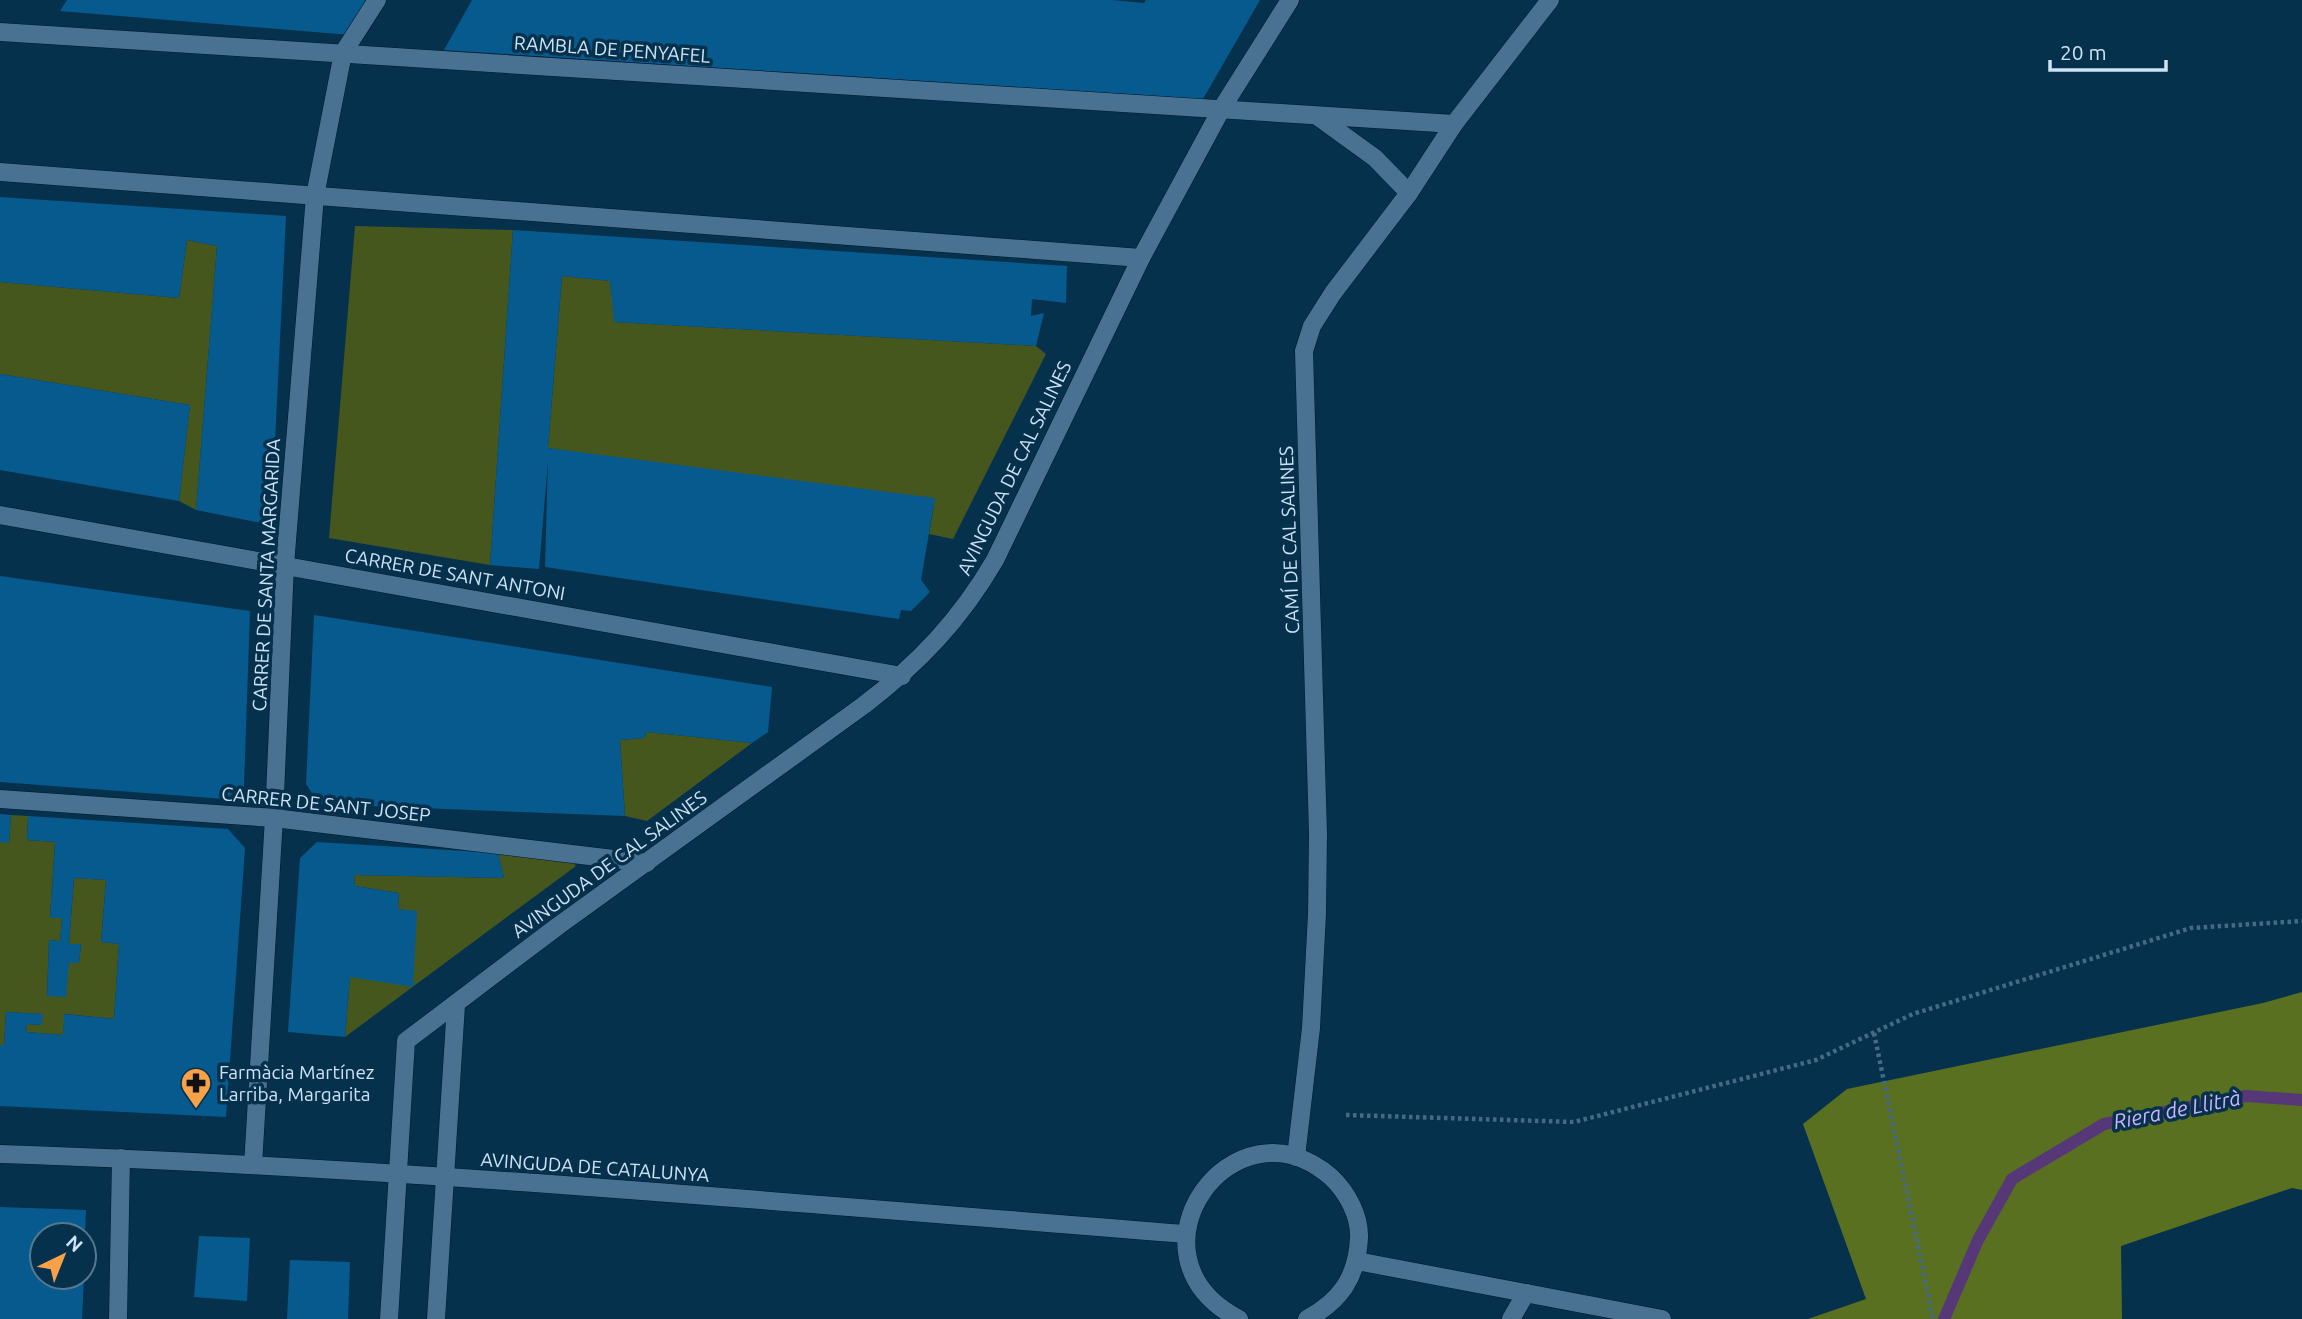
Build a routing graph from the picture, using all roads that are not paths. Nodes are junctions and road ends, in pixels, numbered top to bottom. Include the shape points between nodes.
1 (377, 0) edge
2 (1290, 0) edge
3 (1550, 0) edge
4 (0, 32) edge
5 (343, 53) junction
6 (1222, 108) junction
7 (1317, 116) junction
8 (1454, 124) junction
9 (0, 172) edge
10 (1409, 193) junction
11 (315, 196) junction
12 (1140, 258) junction
13 (0, 515) edge
14 (285, 565) junction
15 (902, 676) junction
16 (0, 799) edge
17 (274, 818) junction
18 (647, 863) junction
19 (456, 1004) junction
20 (0, 1154) edge
21 (1296, 1157) junction
22 (121, 1158) junction
23 (253, 1165) junction
24 (398, 1174) junction
25 (445, 1176) junction
26 (1186, 1234) junction
27 (1357, 1261) junction
28 (1526, 1293) junction
29 (118, 1319) edge
30 (389, 1319) edge
31 (436, 1319) edge
32 (1239, 1319) edge
33 (1307, 1319) edge
34 (1511, 1319) edge
35 (1662, 1319) edge

1 - 5 street, CARRER DE SANTA MARGARIDA
2 - 6 street, AVINGUDA DE CAL SALINES
3 - 8 street, CAMÍ DE CAL SALINES
4 - 5 street, RAMBLA DE PENYAFEL
5 - 6 street, RAMBLA DE PENYAFEL
5 - 11 street, CARRER DE SANTA MARGARIDA
6 - 7 street, RAMBLA DE PENYAFEL
6 - 12 street, AVINGUDA DE CAL SALINES
7 - 8 street, RAMBLA DE PENYAFEL
7 - 10 street via 1375,158
8 - 10 street, CAMÍ DE CAL SALINES
9 - 11 street
10 - 21 street, CAMÍ DE CAL SALINES via 1333,293 1312,326 1304,351 1318,834 1311,1028
11 - 12 street
11 - 14 street, CARRER DE SANTA MARGARIDA
12 - 15 street, AVINGUDA DE CAL SALINES via 995,560 961,612
13 - 14 street, CARRER DE SANT ANTONI
14 - 15 street, CARRER DE SANT ANTONI
14 - 17 street, CARRER DE SANTA MARGARIDA
15 - 18 street, AVINGUDA DE CAL SALINES
16 - 17 street, CARRER DE SANT JOSEP
17 - 18 street, CARRER DE SANT JOSEP
17 - 23 street, CARRER DE SANTA MARGARIDA
18 - 19 street, AVINGUDA DE CAL SALINES
19 - 24 street, AVINGUDA DE CAL SALINES via 406,1041
19 - 25 street
20 - 22 street, AVINGUDA DE CATALUNYA
21 - 26 street via 1270,1154 1223,1169 1204,1187
21 - 27 street via 1320,1168 1340,1185 1354,1209
22 - 23 street, AVINGUDA DE CATALUNYA
22 - 29 street
23 - 24 street, AVINGUDA DE CATALUNYA
24 - 25 street, AVINGUDA DE CATALUNYA
24 - 30 street
25 - 26 street, AVINGUDA DE CATALUNYA
25 - 31 street
26 - 32 street via 1189,1262 1201,1288 1220,1309
27 - 28 street
27 - 33 street via 1345,1287 1327,1308
28 - 34 street
28 - 35 street

